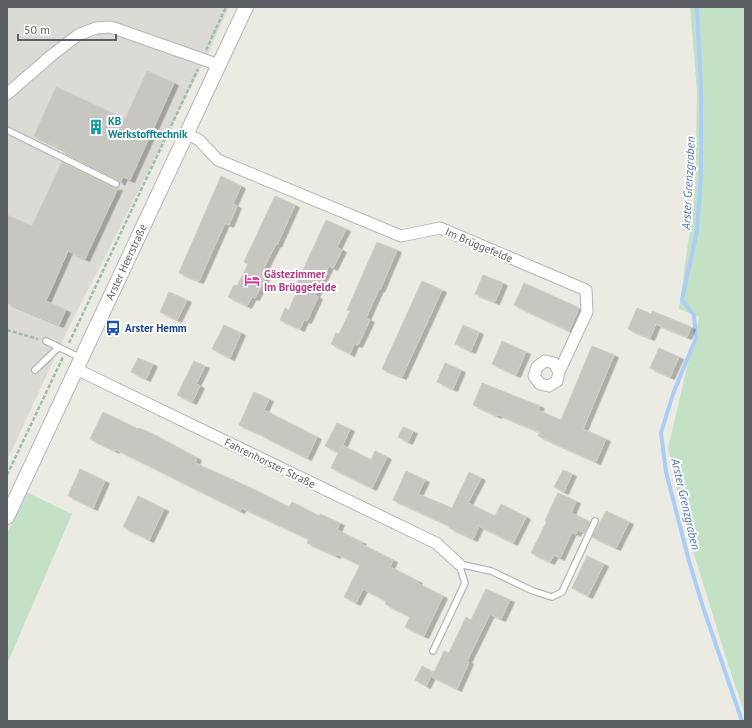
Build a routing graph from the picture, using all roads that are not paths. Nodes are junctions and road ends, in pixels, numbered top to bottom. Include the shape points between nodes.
1 (246, 7) edge
2 (219, 65) junction
3 (7, 94) edge
4 (7, 130) edge
5 (186, 133) junction
6 (116, 184) dead end
7 (46, 341) road end
8 (58, 348) junction
9 (79, 364) junction
10 (34, 370) dead end
11 (559, 372) dead end
12 (7, 517) edge
13 (596, 521) dead end
14 (459, 564) junction
15 (433, 651) dead end

1 - 2 street, Arster Heerstraße
2 - 3 street via 111,27 96,28 78,35
2 - 5 street, Arster Heerstraße
4 - 6 lane
5 - 9 street, Arster Heerstraße
5 - 11 street, Im Brüggefelde via 199,140 218,160 401,236 440,228 586,290 587,312
7 - 8 lane
8 - 9 lane
8 - 10 lane
9 - 12 street, Arster Heerstraße
9 - 14 street, Fahrenhorster Straße via 436,544
13 - 14 lane via 562,592 552,597 491,571
14 - 15 lane via 465,583

